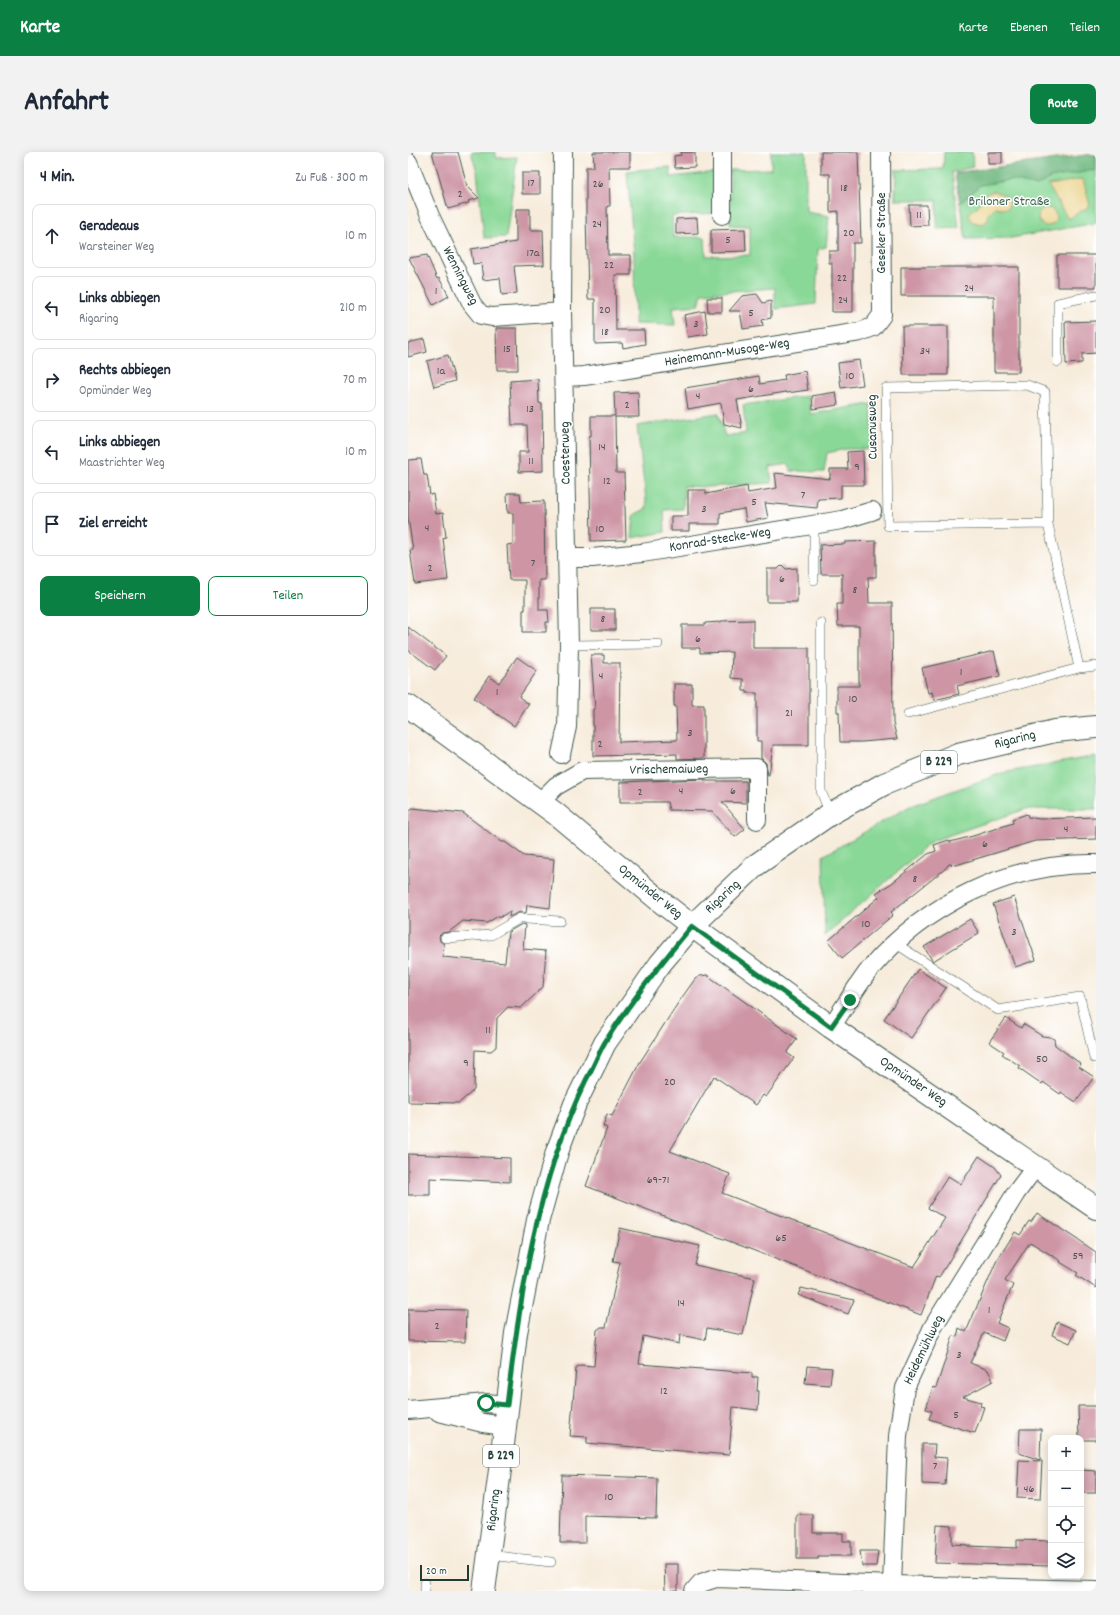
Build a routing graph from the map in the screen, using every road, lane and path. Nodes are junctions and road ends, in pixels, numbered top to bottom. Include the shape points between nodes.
1 (563, 152) edge
2 (722, 152) edge
3 (881, 152) edge
4 (408, 162) edge
5 (722, 215) dead end
6 (1096, 295) edge
7 (562, 312) junction
8 (882, 315) joint
9 (1058, 362) dead end
10 (565, 377) junction
11 (872, 512) dead end
12 (1048, 524) junction
13 (814, 525) junction
14 (567, 558) junction
15 (814, 580) dead end
16 (820, 622) dead end
17 (658, 644) dead end
18 (568, 645) junction
19 (1096, 666) edge
20 (1079, 668) junction
21 (408, 706) edge
22 (908, 714) dead end
23 (1096, 727) edge
24 (561, 754) dead end
25 (540, 802) junction
26 (830, 814) junction
27 (757, 820) dead end
28 (1096, 864) edge
29 (560, 921) dead end
30 (692, 926) junction
31 (445, 938) dead end
32 (895, 943) junction
33 (831, 1027) junction
34 (1094, 1058) dead end
35 (1036, 1166) junction
36 (1096, 1208) edge
37 (507, 1405) junction
38 (426, 1409) junction
39 (408, 1410) edge
40 (505, 1426) junction
41 (488, 1555) junction
42 (551, 1562) dead end
43 (892, 1585) junction
44 (1092, 1590) edge
45 (484, 1591) edge
46 (694, 1591) edge

1 - 7 street, Coesterweg
2 - 5 street
3 - 8 street, Geseker Straße
4 - 7 street, Wenningweg via 430,216 472,304 481,315 492,317
6 - 9 lane via 1058,303
7 - 10 street, Coesterweg
8 - 10 street, Heinemann-Musoge-Weg via 873,327 860,332 592,375
10 - 14 street, Coesterweg
11 - 13 street, Konrad-Stecke-Weg
12 - 12 lane, Cusanusweg via 1045,392 1027,385 886,388 888,526
12 - 20 lane, Cusanusweg
13 - 14 street, Konrad-Stecke-Weg via 642,553
13 - 15 lane
14 - 18 street, Coesterweg
16 - 26 lane via 821,791
17 - 18 lane
18 - 24 street, Coesterweg via 567,727
19 - 20 lane
20 - 22 lane
21 - 25 main road, Opmünder Weg
23 - 26 main road, Rigaring / B 229 via 1055,731 958,754 884,784
25 - 27 street, Vrischemaiweg via 556,786 582,772 756,768
25 - 30 main road, Opmünder Weg
26 - 30 main road, Rigaring / B 229 via 756,866
28 - 32 street via 1028,870 980,888 943,906
29 - 31 lane via 523,918 491,935
30 - 33 main road, Opmünder Weg
30 - 37 main road, Rigaring / B 229 via 660,964 604,1043 575,1104 557,1152 538,1220 516,1333
32 - 33 street via 870,970
32 - 34 lane via 998,1010 1080,997
33 - 35 main road, Opmünder Weg
35 - 36 main road, Opmünder Weg
35 - 43 street, Heidemühlweg via 1016,1193 934,1328 905,1388 898,1436
37 - 38 street via 486,1403
37 - 40 main road, Rigaring / B 229
38 - 39 street
38 - 40 street
40 - 41 main road, Rigaring / B 229
41 - 42 lane
41 - 45 main road, Rigaring / B 229
43 - 44 street
43 - 46 street via 716,1578 701,1583

